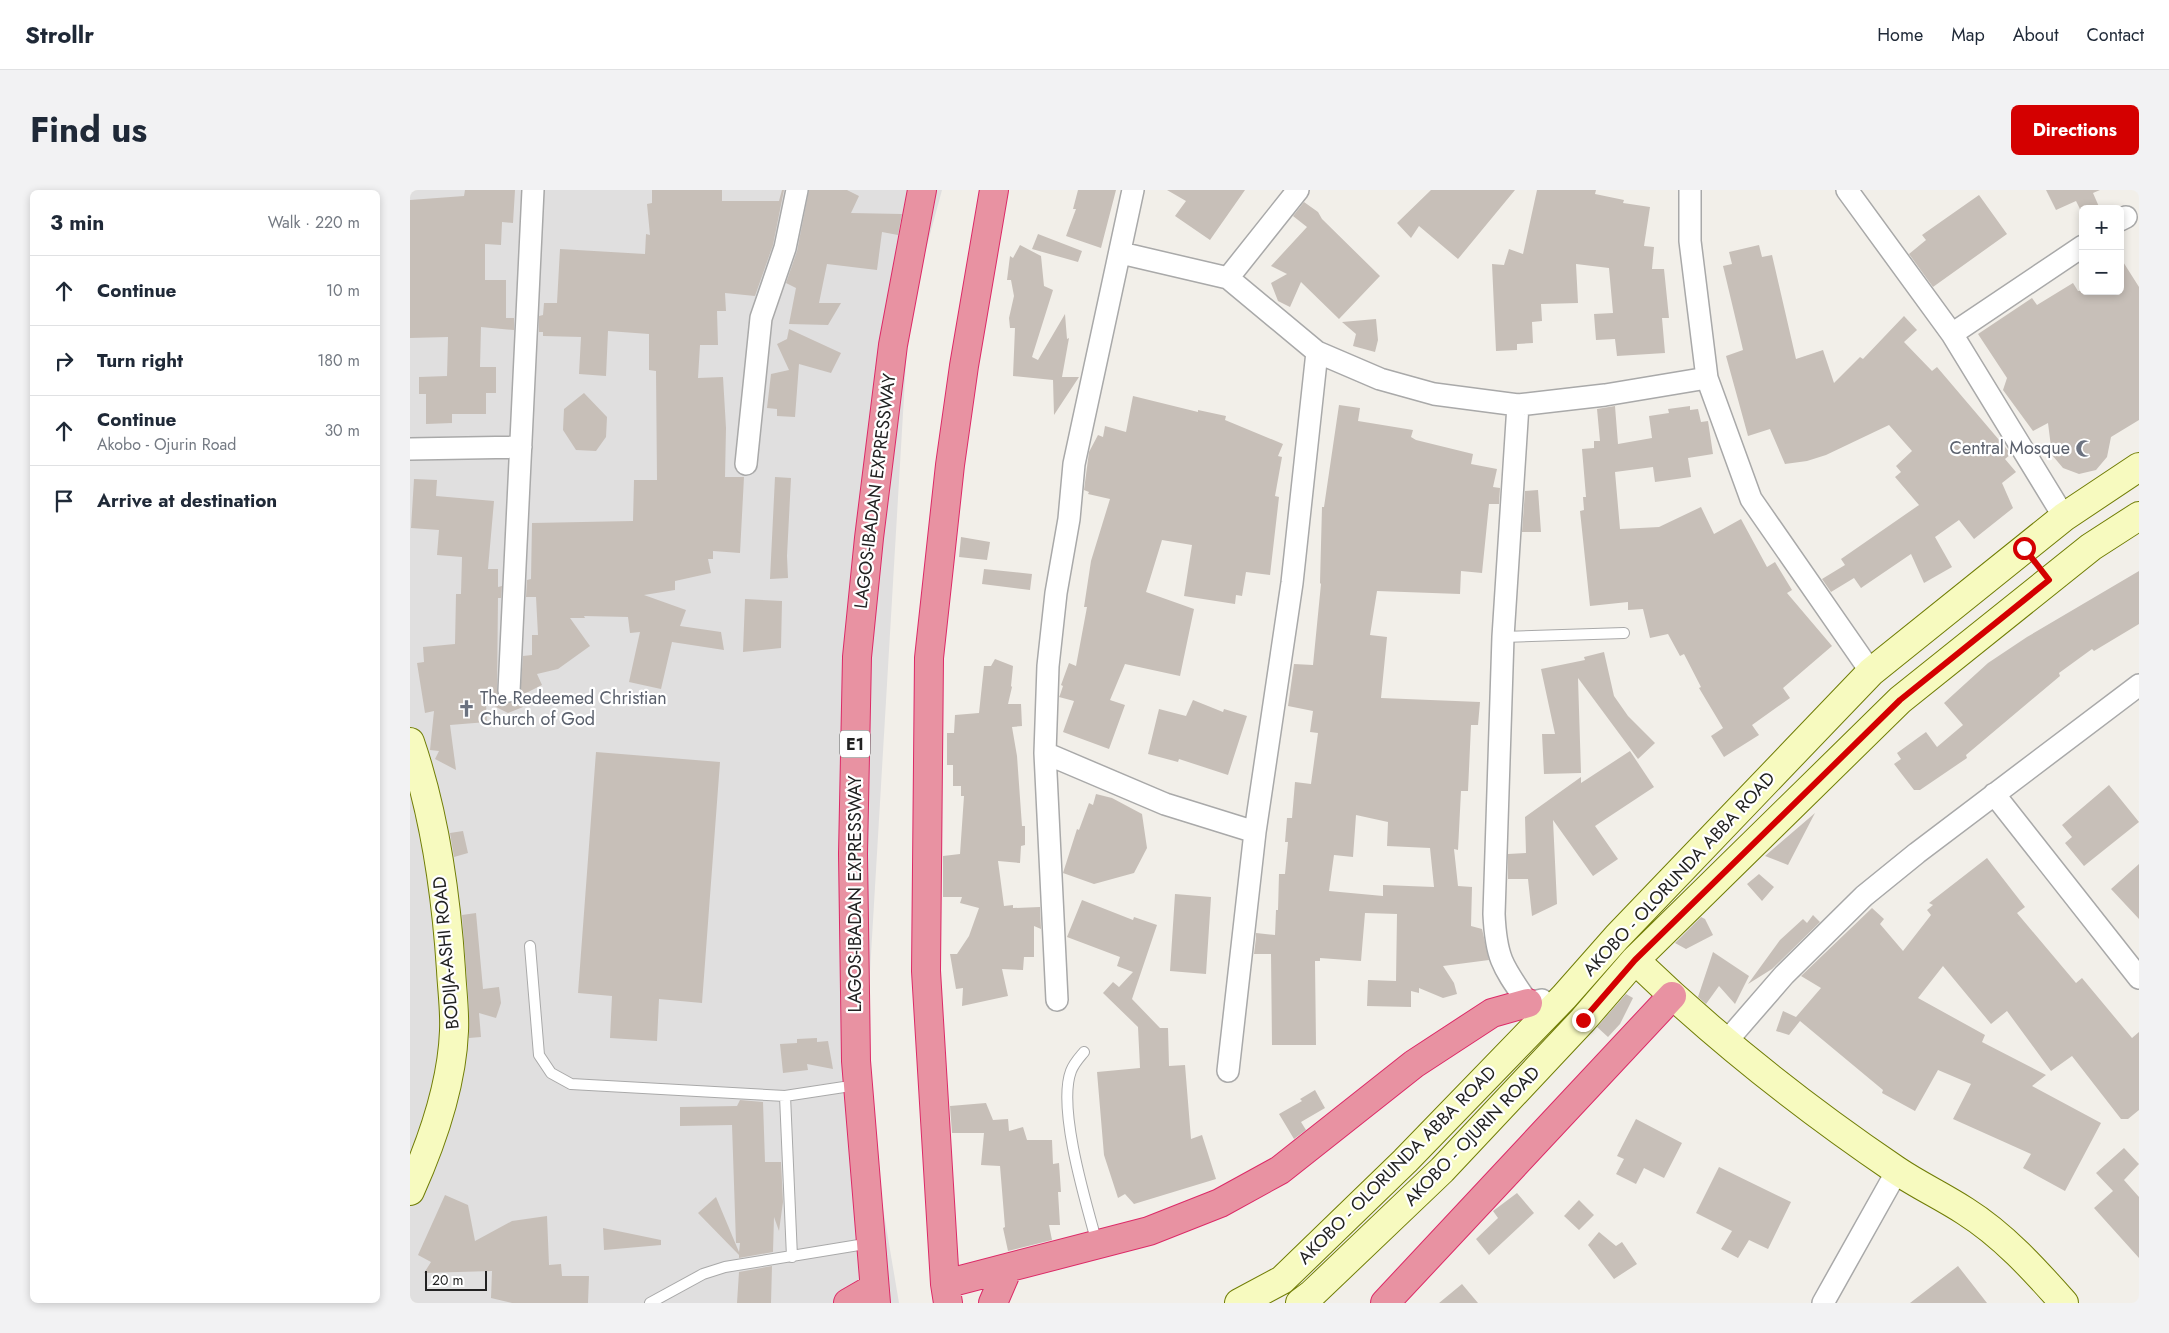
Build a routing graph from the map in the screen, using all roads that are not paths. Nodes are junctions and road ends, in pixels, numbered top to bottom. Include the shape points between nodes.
1 (533, 190) edge
2 (797, 190) edge
3 (922, 190) edge
4 (994, 190) edge
5 (1133, 190) edge
6 (1298, 190) edge
7 (1690, 190) edge
8 (1847, 190) edge
9 (2079, 249) edge
10 (1121, 253) junction
11 (1228, 278) junction
12 (1952, 334) junction
13 (1317, 352) junction
14 (1707, 378) junction
15 (1518, 405) junction
16 (521, 447) junction
17 (410, 449) edge
18 (746, 464) dead end
19 (2139, 468) edge
20 (2139, 516) edge
21 (2064, 517) junction
22 (2024, 548) junction
23 (2049, 580) junction
24 (1624, 633) dead end
25 (1503, 637) junction
26 (1871, 672) junction
27 (2139, 685) edge
28 (509, 691) dead end
29 (410, 742) edge
30 (1045, 753) junction
31 (1994, 794) junction
32 (1254, 832) junction
33 (530, 946) dead end
34 (1635, 960) junction
35 (2138, 976) edge
36 (1672, 996) junction
37 (1564, 997) junction
38 (1056, 1000) dead end
39 (1528, 1003) junction
40 (1725, 1042) junction
41 (1084, 1052) dead end
42 (1228, 1071) dead end
43 (858, 1085) junction
44 (785, 1096) junction
45 (1897, 1171) junction
46 (410, 1191) edge
47 (871, 1243) junction
48 (1097, 1244) junction
49 (792, 1257) junction
50 (1008, 1268) junction
51 (947, 1294) edge
52 (876, 1296) edge
53 (650, 1303) edge
54 (848, 1303) edge
55 (993, 1303) edge
56 (1239, 1303) edge
57 (1300, 1303) edge
58 (1385, 1303) edge
59 (1823, 1303) edge
60 (2064, 1303) edge

1 - 16 street
2 - 18 street via 785,248 761,318
3 - 43 highway, LAGOS-IBADAN EXPRESSWAY / E1 via 893,345 858,629 853,854
4 - 51 highway via 964,366 929,658 926,971
5 - 10 street
6 - 11 street
7 - 14 street via 1690,241
8 - 12 street
9 - 12 street
10 - 11 street
10 - 30 street via 1074,464 1048,666
11 - 13 street
12 - 21 street
13 - 15 street via 1409,388
13 - 32 street via 1292,583
14 - 15 street
14 - 26 street via 1751,499
15 - 25 street
16 - 17 street
16 - 28 street
19 - 21 main road, AKOBO - OLORUNDA ABBA ROAD
20 - 23 main road, AKOBO - OLORUNDA ABBA ROAD via 2091,547
21 - 22 main road, AKOBO - OLORUNDA ABBA ROAD
22 - 23 main road
22 - 26 main road, AKOBO - OLORUNDA ABBA ROAD
23 - 34 main road, AKOBO - OLORUNDA ABBA ROAD via 1900,700
24 - 25 lane
25 - 39 street via 1495,941 1502,966
26 - 37 main road, AKOBO - OLORUNDA ABBA ROAD via 1617,937
27 - 31 street
29 - 46 main road, BODIJA-ASHI ROAD via 423,780 439,864 448,926 454,1031 438,1120
30 - 32 street via 1165,804
30 - 38 street
31 - 35 street
31 - 40 street via 1864,896 1784,975
32 - 42 street
33 - 44 lane via 539,1055 550,1073 572,1084
34 - 36 main road
34 - 57 main road, AKOBO - OJURIN ROAD via 1442,1170
36 - 40 main road
36 - 58 highway
37 - 39 street
37 - 56 main road, AKOBO - OLORUNDA ABBA ROAD via 1405,1161 1282,1280
39 - 48 highway via 1492,1013 1414,1064 1280,1170 1258,1183 1220,1203 1149,1231
40 - 45 main road via 1806,1106
41 - 48 lane via 1071,1071 1068,1109 1080,1183
43 - 44 lane
43 - 47 highway, LAGOS-IBADAN EXPRESSWAY / E1
44 - 49 lane
45 - 59 street
45 - 60 main road via 1965,1211 2013,1248
47 - 49 lane
47 - 52 highway, LAGOS-IBADAN EXPRESSWAY / E1
48 - 50 highway
49 - 53 lane via 748,1262 710,1272
50 - 51 highway
50 - 55 highway
52 - 54 highway

